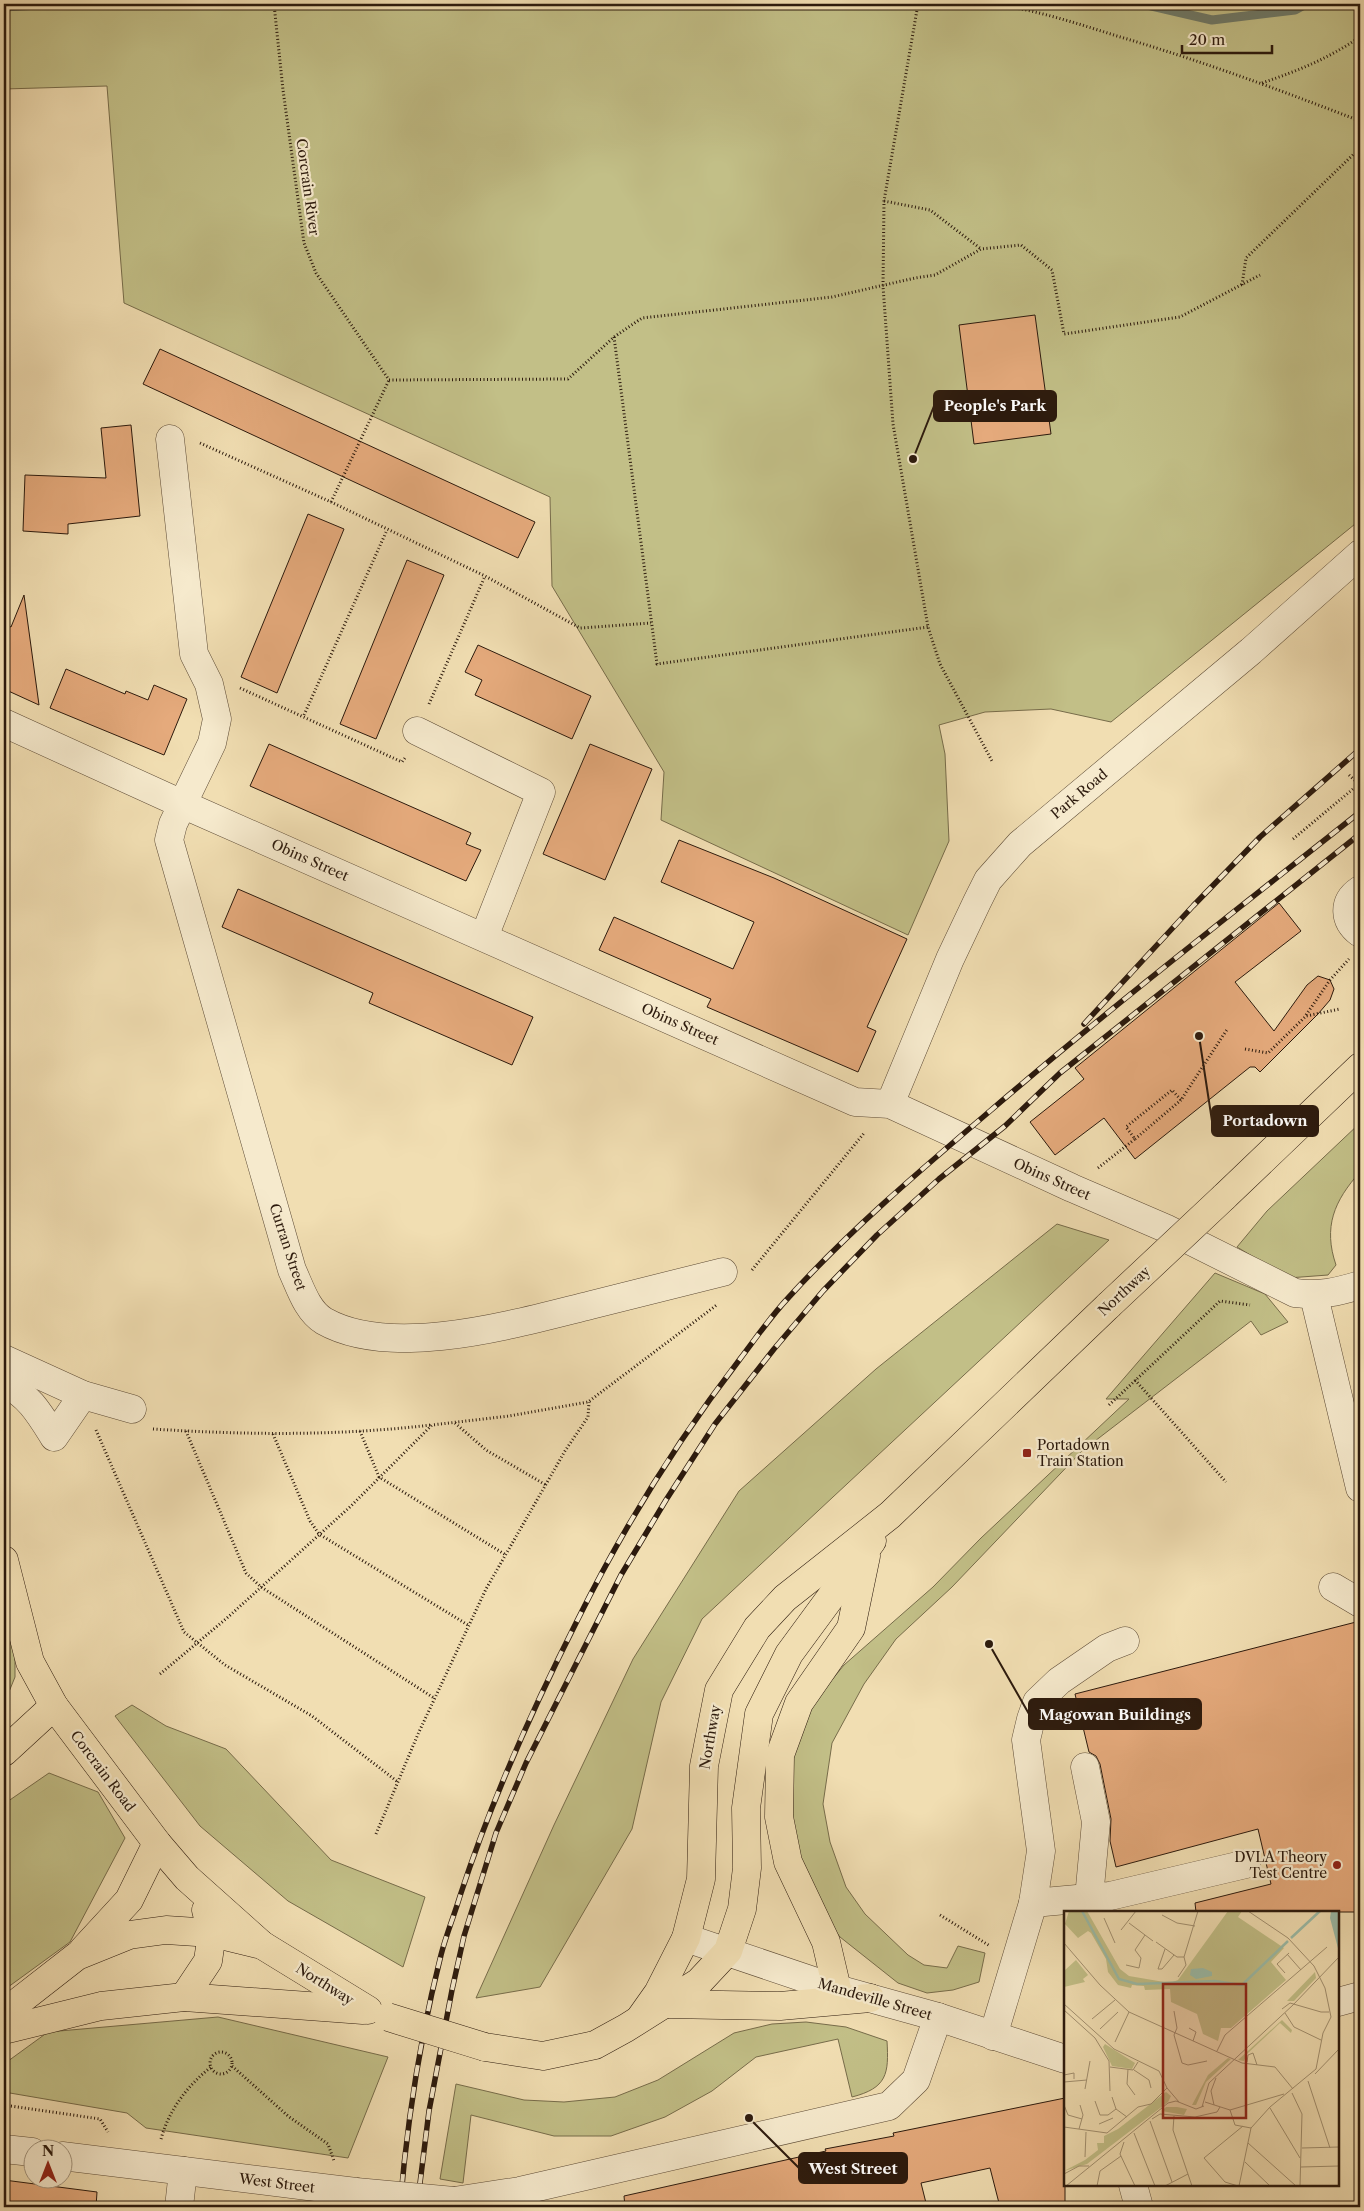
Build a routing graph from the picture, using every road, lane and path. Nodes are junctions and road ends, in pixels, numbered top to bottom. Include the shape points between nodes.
1 (274, 4) edge
2 (918, 4) edge
3 (991, 4) edge
4 (1360, 37) edge
5 (1262, 82) junction
6 (1360, 122) edge
7 (1360, 148) edge
8 (884, 201) junction
9 (981, 249) junction
10 (1260, 275) dead end
11 (1242, 285) junction
12 (883, 286) junction
13 (614, 337) junction
14 (389, 380) junction
15 (170, 439) joint
16 (331, 502) junction
17 (387, 530) junction
18 (1360, 554) edge
19 (485, 576) junction
20 (651, 623) junction
21 (928, 627) junction
22 (209, 684) junction
23 (304, 715) junction
24 (4, 723) edge
25 (417, 731) junction
26 (992, 761) dead end
27 (1349, 774) dead end
28 (1359, 785) edge
29 (182, 804) junction
30 (1293, 838) dead end
31 (1360, 890) edge
32 (484, 937) junction
33 (1357, 945) edge
34 (1340, 1009) dead end
35 (1306, 1016) junction
36 (1228, 1028) dead end
37 (1245, 1049) dead end
38 (1360, 1067) edge
39 (1181, 1100) junction
40 (890, 1104) junction
41 (1135, 1139) junction
42 (1072, 1188) junction
43 (735, 1275) joint
44 (1273, 1284) junction
45 (1360, 1285) edge
46 (1314, 1296) junction
47 (719, 1304) dead end
48 (4, 1360) edge
49 (1135, 1380) junction
50 (4, 1384) edge
51 (84, 1395) junction
52 (589, 1402) junction
53 (1109, 1404) dead end
54 (140, 1418) joint
55 (454, 1422) junction
56 (432, 1425) junction
57 (102, 1428) dead end
58 (96, 1430) junction
59 (186, 1431) junction
60 (360, 1431) junction
61 (273, 1434) junction
62 (54, 1437) junction
63 (379, 1477) junction
64 (1226, 1482) dead end
65 (546, 1485) junction
66 (1360, 1488) edge
67 (890, 1515) junction
68 (320, 1534) junction
69 (868, 1547) junction
70 (506, 1555) junction
71 (4, 1560) edge
72 (261, 1587) junction
73 (1333, 1588) dead end
74 (1360, 1603) edge
75 (468, 1625) junction
76 (1125, 1641) dead end
77 (198, 1642) junction
78 (160, 1674) dead end
79 (434, 1698) junction
80 (54, 1706) junction
81 (4, 1752) edge
82 (1085, 1767) dead end
83 (398, 1782) junction
84 (376, 1834) dead end
85 (157, 1843) junction
86 (1246, 1864) dead end
87 (200, 1889) junction
88 (1089, 1898) junction
89 (1033, 1903) junction
90 (940, 1914) dead end
91 (212, 1933) junction
92 (707, 1944) junction
93 (262, 1945) junction
94 (77, 1956) junction
95 (1016, 1956) junction
96 (837, 1989) junction
97 (1360, 1996) edge
98 (184, 1997) junction
99 (661, 1998) junction
100 (870, 1998) junction
101 (1339, 2002) edge
102 (4, 2014) edge
103 (378, 2014) junction
104 (938, 2017) junction
105 (4, 2030) edge
106 (993, 2036) junction
107 (1064, 2059) edge
108 (232, 2066) junction
109 (211, 2067) junction
110 (4, 2105) edge
111 (4, 2149) edge
112 (22, 2151) edge
113 (72, 2157) edge
114 (141, 2165) junction
115 (182, 2171) junction
116 (1133, 2186) edge
117 (349, 2191) junction
118 (522, 2199) edge
119 (179, 2207) edge
120 (1139, 2207) edge

1 - 14 path, Corcrain River via 304,243 316,273
2 - 8 path
3 - 5 path via 1086,27
4 - 5 path via 1333,55
5 - 6 path
7 - 11 path via 1246,258
8 - 9 path via 930,210
8 - 12 path
9 - 11 path via 1021,245 1052,270 1064,334 1180,317
9 - 12 path via 935,275
10 - 11 path
12 - 13 path via 832,297 642,318
12 - 21 path via 893,424
13 - 14 path via 568,379
13 - 20 path
14 - 16 path
15 - 16 path via 173,431
15 - 22 street, Curran Street via 194,654
16 - 17 path
17 - 19 path
17 - 23 path
18 - 40 street, Park Road via 1243,658 1003,861 988,880 969,918
19 - 20 path via 580,628
19 - 25 path
20 - 21 path via 657,664
21 - 26 path via 940,664
22 - 23 path via 232,684
22 - 29 street, Curran Street via 217,719 212,743
23 - 25 path via 402,762
24 - 29 street, Obins Street
25 - 32 street via 541,792
27 - 28 path
28 - 30 path
29 - 32 street, Obins Street
29 - 43 street, Curran Street via 172,824 169,840 292,1270 306,1301 322,1320 348,1331 372,1335 406,1338 442,1335 506,1326
31 - 33 street via 1350,900 1347,913
32 - 40 street, Obins Street via 855,1102
33 - 35 path
34 - 35 path
35 - 37 path via 1268,1053
36 - 39 path
38 - 67 main road, Northway, bridge
39 - 41 path
39 - 41 path via 1172,1090 1126,1127
40 - 42 street, Obins Street
40 - 43 path
41 - 42 path
42 - 44 street, Obins Street via 1165,1228
44 - 46 street, Obins Street
44 - 49 path via 1263,1306 1220,1301
45 - 46 street, Obins Street via 1334,1294
46 - 66 street
47 - 52 path
48 - 51 street
49 - 53 path
49 - 64 path
50 - 62 street via 23,1395 36,1408
51 - 54 street
51 - 62 street
52 - 55 path
52 - 65 path via 588,1417
54 - 59 path
55 - 56 path
55 - 65 path via 486,1450
56 - 60 path
56 - 63 path
57 - 58 path
58 - 62 path
58 - 77 path via 184,1632
59 - 61 path
59 - 72 path via 246,1573
60 - 61 path
60 - 63 path
61 - 68 path via 310,1521
63 - 68 path
63 - 70 path
65 - 70 path
67 - 69 main road, Northway
67 - 92 main road, Northway via 785,1598 757,1628 719,1690 704,1766 701,1879
68 - 72 path
68 - 75 path
69 - 92 main road, Northway via 789,1654 759,1714 746,1808 747,1868 743,1901
69 - 96 main road via 851,1628 799,1703 780,1755 779,1817 788,1862 826,1942
70 - 75 path
71 - 80 main road, Corcrain Road via 30,1662
72 - 77 path
72 - 79 path
73 - 74 street
75 - 79 path
76 - 89 street via 1106,1648 1060,1681 1038,1702 1031,1719 1026,1740 1041,1850
77 - 78 path
77 - 83 path via 225,1665 312,1716
79 - 83 path
80 - 81 main road
80 - 85 main road, Corcrain Road
82 - 88 street via 1096,1822
83 - 84 path
85 - 87 main road, Corcrain Road
85 - 94 main road via 129,1900
86 - 88 street
87 - 91 main road
87 - 93 main road, Corcrain Road
88 - 89 street
89 - 95 street
90 - 95 path via 984,1943
91 - 93 main road, Northway
91 - 94 main road, Northway via 166,1930 129,1935
91 - 98 main road via 208,1961
92 - 96 street, Mandeville Street
92 - 99 main road, Northway
92 - 99 main road, Northway via 699,1982
93 - 103 main road, Northway
94 - 102 main road, Northway
95 - 106 street
96 - 100 street, Mandeville Street
97 - 101 street
98 - 103 main road, Northway
98 - 105 main road, Northway via 101,2006
99 - 100 main road via 780,2006
99 - 103 main road, Northway, bridge via 641,2017 595,2045 542,2056 485,2047
100 - 104 street, Mandeville Street
104 - 106 street, Mandeville Street
104 - 118 street, West Street via 916,2080 889,2106
106 - 107 street, Mandeville Street
108 - 109 path via 224,2074 216,2073
108 - 109 path via 231,2056 221,2051 212,2056
108 - 117 path via 288,2116 328,2144
109 - 114 path via 186,2090
110 - 114 path via 100,2119
111 - 112 street
113 - 114 street, West Street
114 - 115 street, West Street
115 - 117 street, West Street
115 - 119 street
116 - 120 street
117 - 118 street, West Street, bridge via 454,2201

